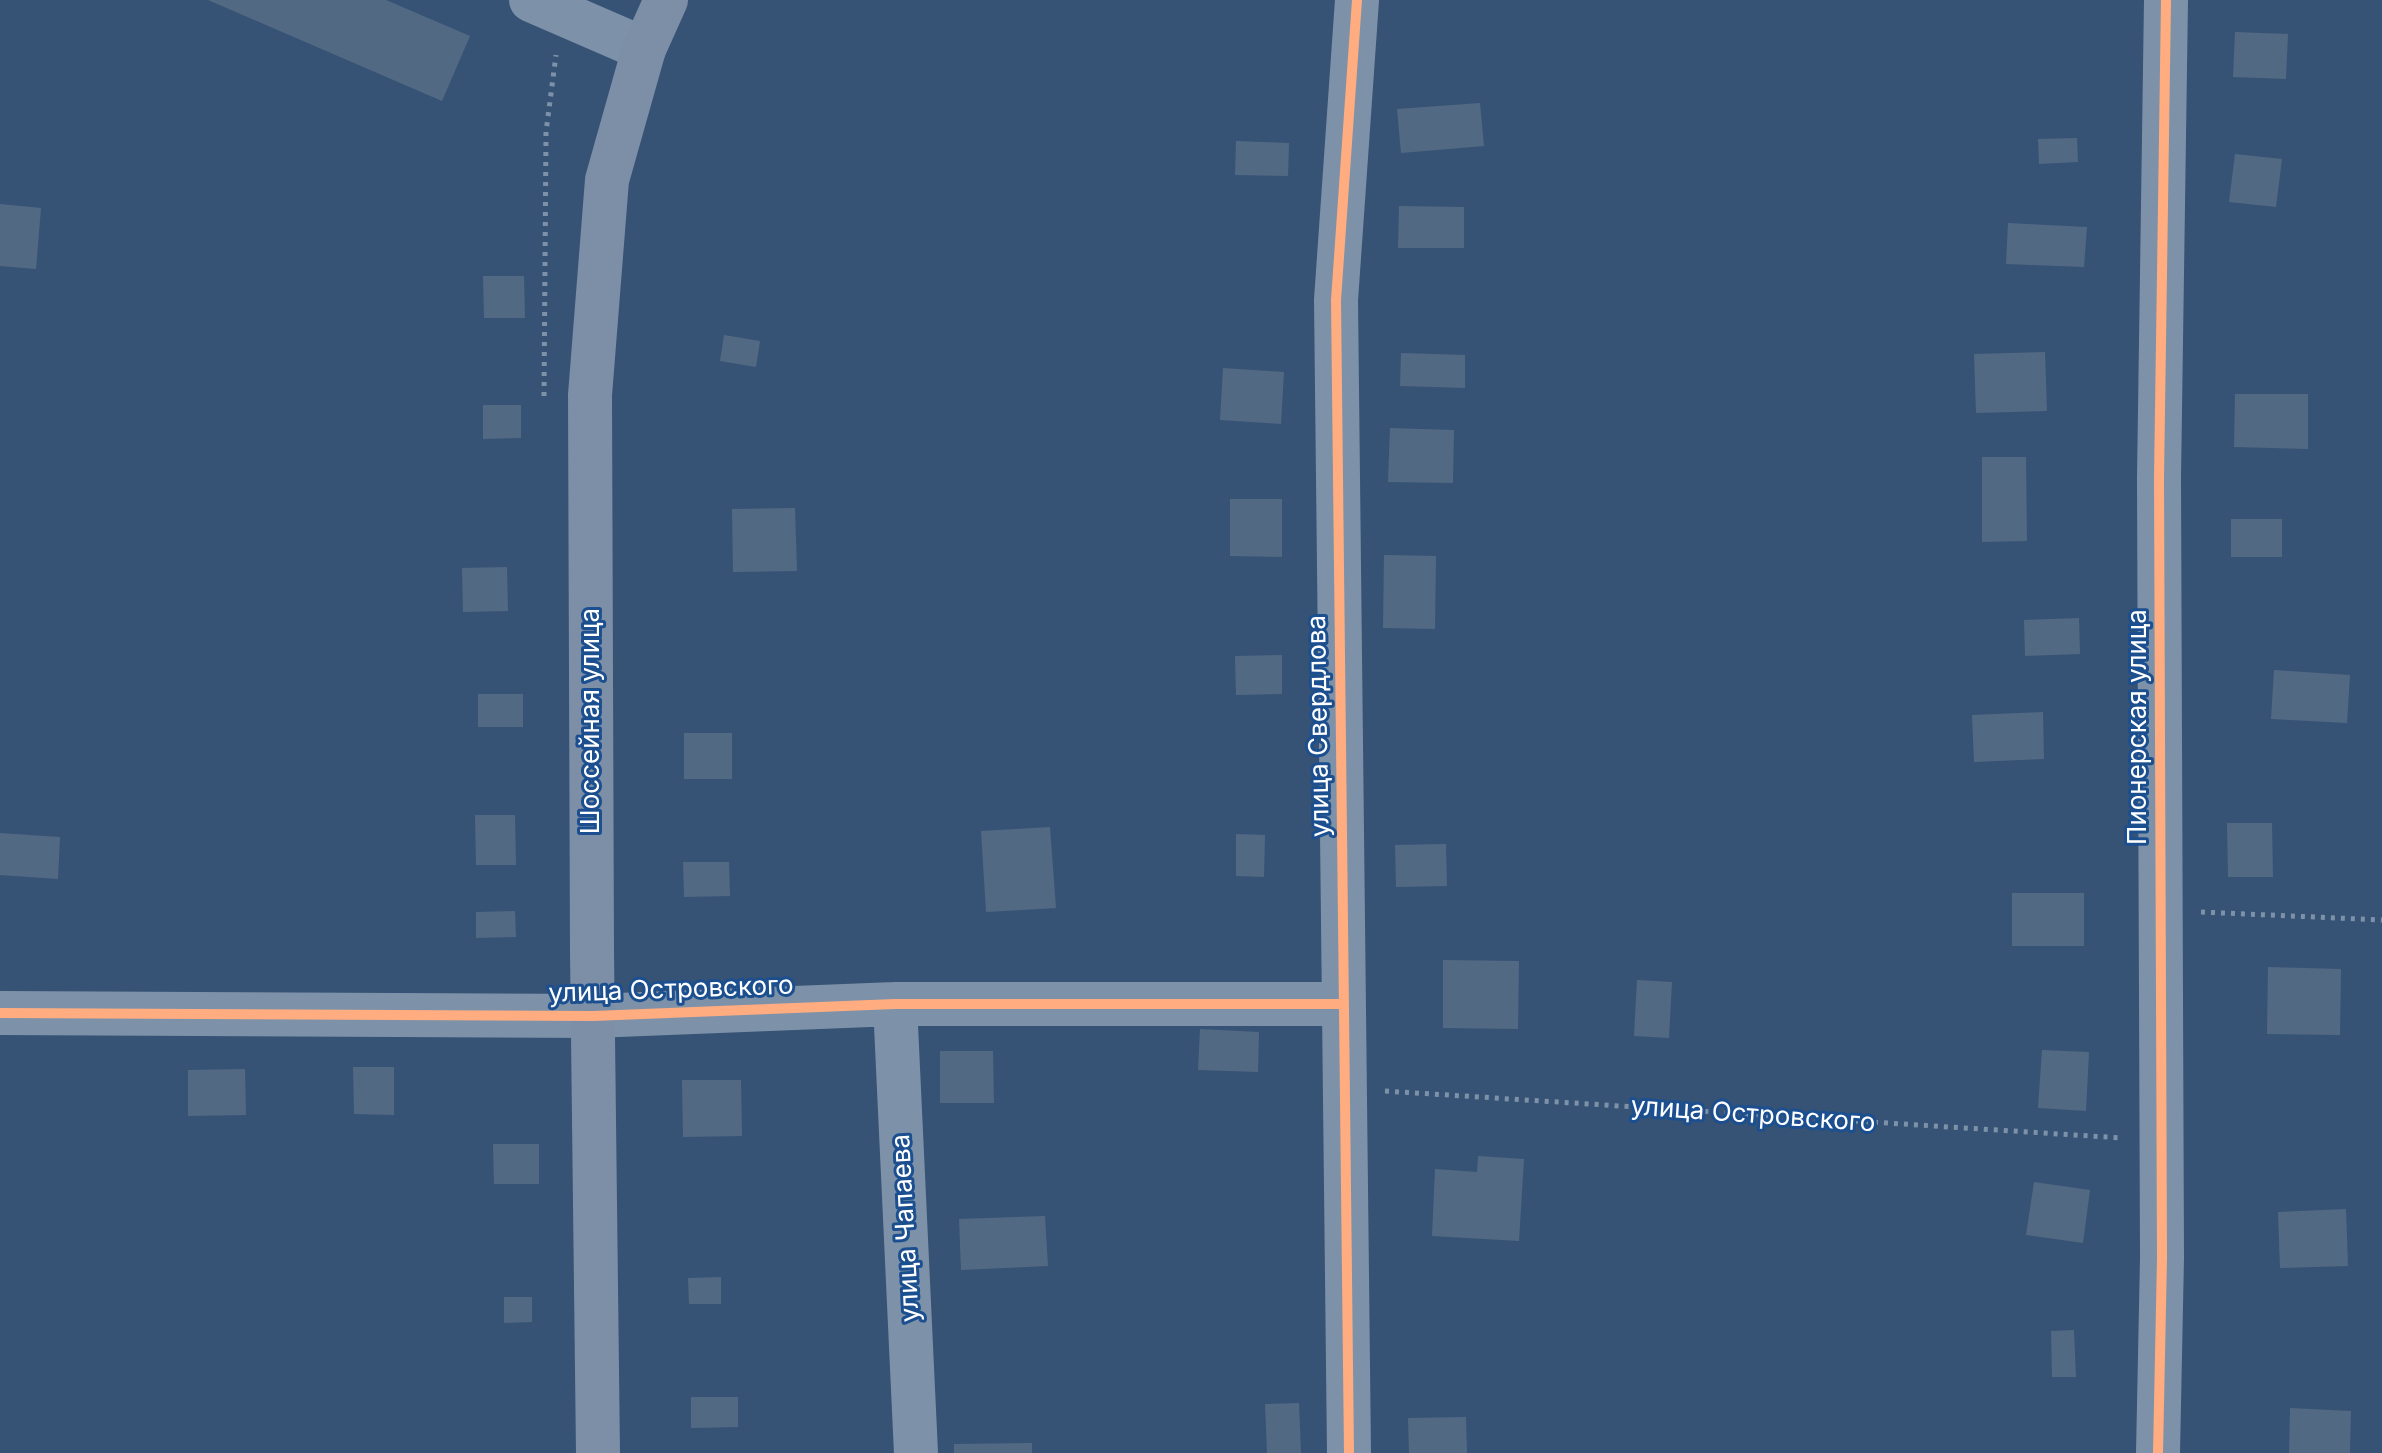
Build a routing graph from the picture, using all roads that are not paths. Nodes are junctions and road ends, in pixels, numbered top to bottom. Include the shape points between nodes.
1 (531, 0) edge
2 (666, 0) edge
3 (1357, 0) edge
4 (2166, 0) edge
5 (644, 49) junction
6 (895, 1004) junction
7 (1344, 1004) junction
8 (0, 1013) edge
9 (593, 1016) junction
10 (598, 1453) edge
11 (916, 1453) edge
12 (1349, 1453) edge
13 (2158, 1453) edge

1 - 5 street
2 - 5 main road, Шоссейная улица
3 - 7 street, улица Свердлова via 1336,300
4 - 13 street, Пионерская улица via 2159,478
5 - 9 main road, Шоссейная улица via 607,180 590,395
6 - 7 street, улица Островского
6 - 9 street, улица Островского
6 - 11 street, улица Чапаева
7 - 12 street, улица Свердлова
8 - 9 street, улица Островского
9 - 10 main road, Шоссейная улица

